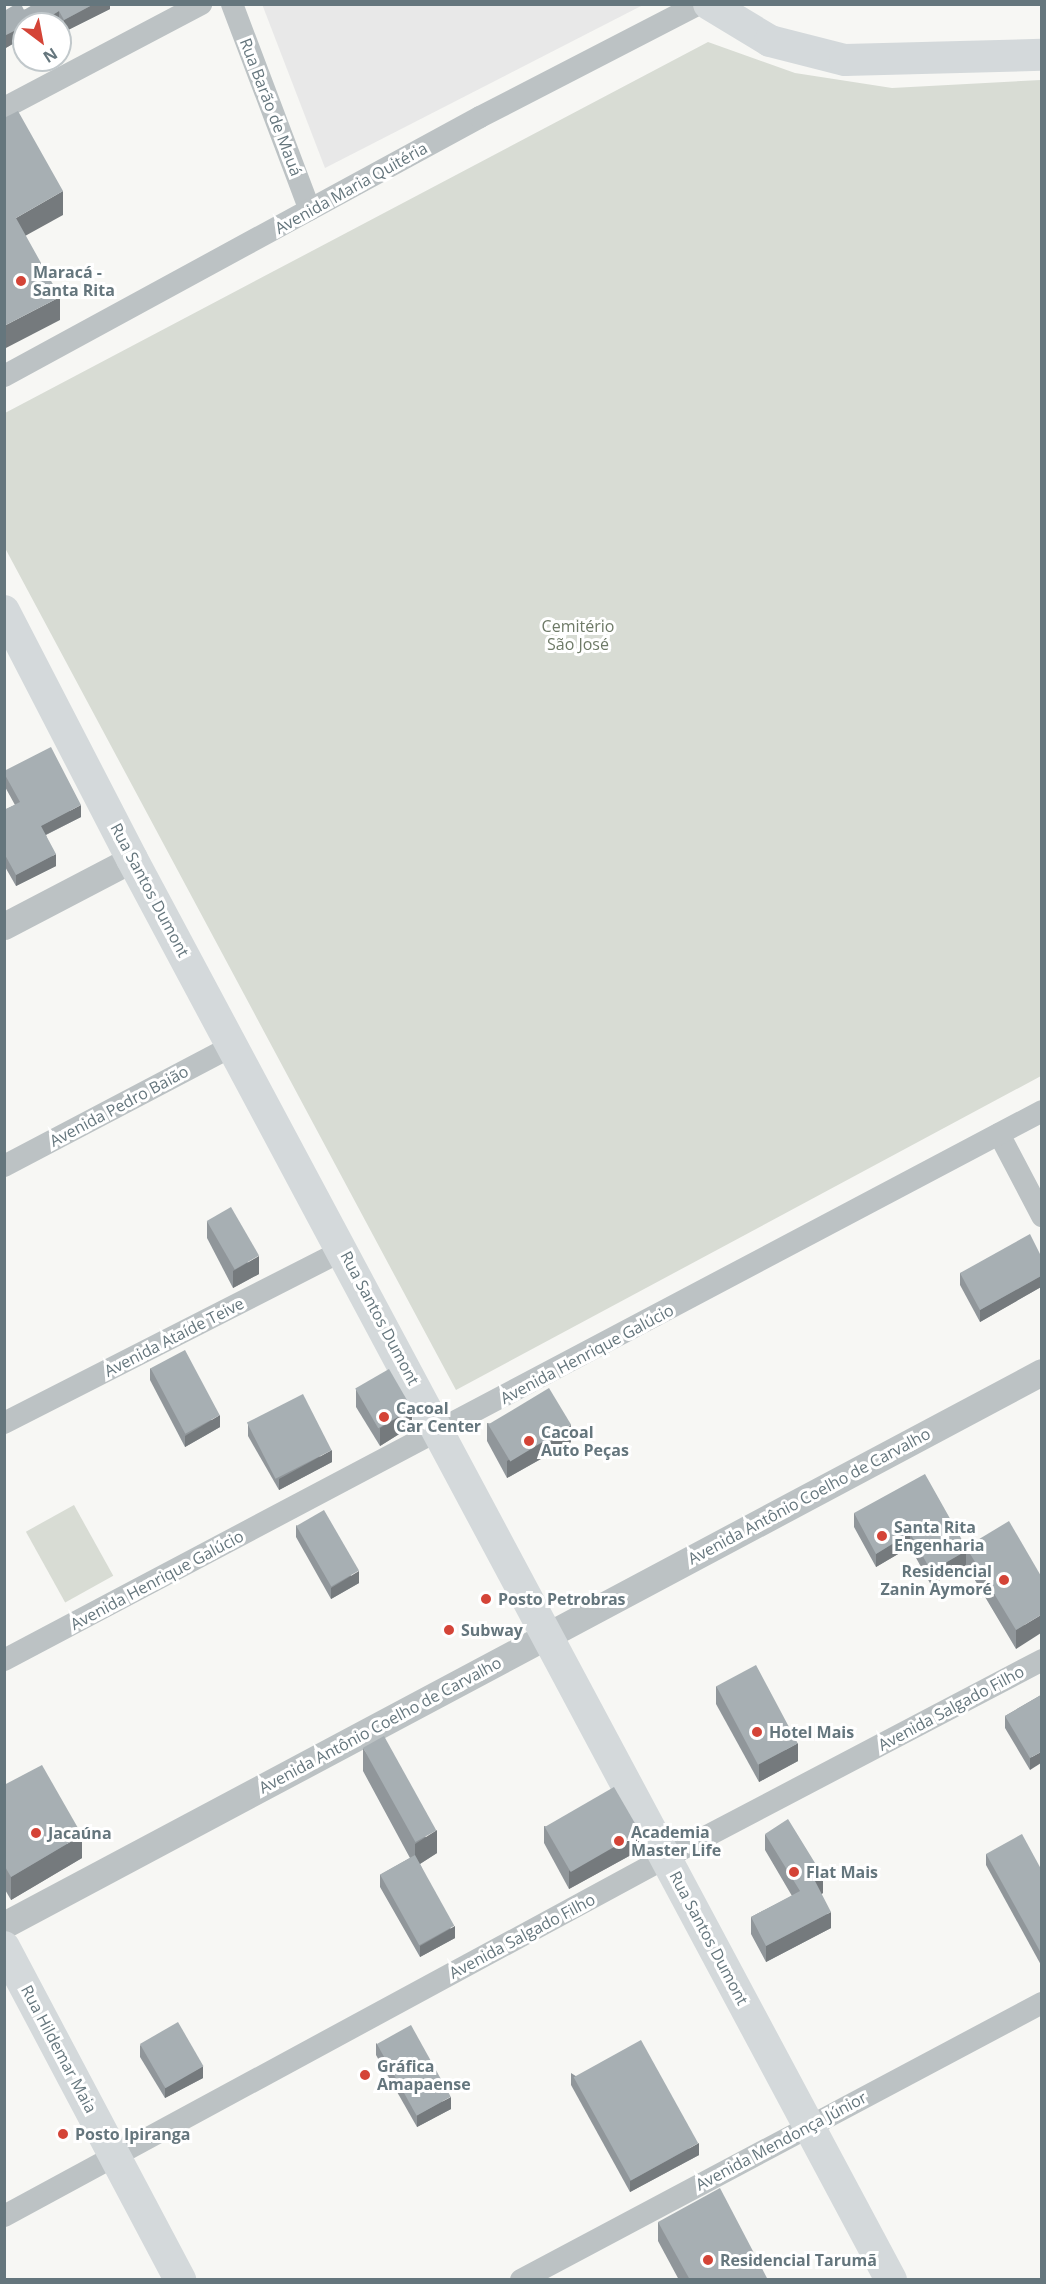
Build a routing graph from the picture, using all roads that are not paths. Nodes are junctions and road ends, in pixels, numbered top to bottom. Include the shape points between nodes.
1 (201, 4) edge
2 (232, 4) edge
3 (699, 4) edge
4 (709, 4) edge
5 (1041, 55) edge
6 (4, 108) edge
7 (310, 210) junction
8 (4, 376) edge
9 (6, 617) edge
10 (129, 851) junction
11 (4, 904) edge
12 (4, 926) edge
13 (233, 1046) junction
14 (1041, 1111) edge
15 (999, 1134) junction
16 (4, 1166) edge
17 (1041, 1216) edge
18 (344, 1250) junction
19 (1041, 1372) edge
20 (4, 1424) edge
21 (441, 1432) junction
22 (548, 1635) junction
23 (4, 1660) edge
24 (1041, 1660) edge
25 (667, 1857) junction
26 (4, 1925) edge
27 (4, 1947) edge
28 (1041, 2003) edge
29 (808, 2127) junction
30 (116, 2155) junction
31 (4, 2216) edge
32 (180, 2280) edge
33 (521, 2280) edge
34 (891, 2280) edge

1 - 6 street
2 - 7 street, Rua Barão de Mauá
3 - 7 street, Avenida Maria Quitéria
4 - 5 main road via 770,41 845,60
7 - 8 street, Avenida Maria Quitéria
9 - 10 main road, Rua Santos Dumont
10 - 11 street
10 - 12 street
10 - 13 main road, Rua Santos Dumont
13 - 16 street, Avenida Pedro Baião
13 - 18 main road, Rua Santos Dumont
14 - 15 street, Avenida Henrique Galúcio
15 - 17 street
15 - 21 street, Avenida Henrique Galúcio
18 - 20 street, Avenida Ataíde Teive
18 - 21 main road, Rua Santos Dumont
19 - 22 street, Avenida Antônio Coelho de Carvalho
21 - 22 main road, Rua Santos Dumont
21 - 23 street, Avenida Henrique Galúcio
22 - 25 main road, Rua Santos Dumont
22 - 26 street, Avenida Antônio Coelho de Carvalho
24 - 25 street, Avenida Salgado Filho
25 - 29 main road, Rua Santos Dumont
25 - 30 street, Avenida Salgado Filho
27 - 30 main road, Rua Hildemar Maia
28 - 29 street, Avenida Mendonça Júnior
29 - 33 street, Avenida Mendonça Júnior
29 - 34 main road, Rua Santos Dumont
30 - 31 street, Avenida Salgado Filho
30 - 32 main road, Rua Hildemar Maia

